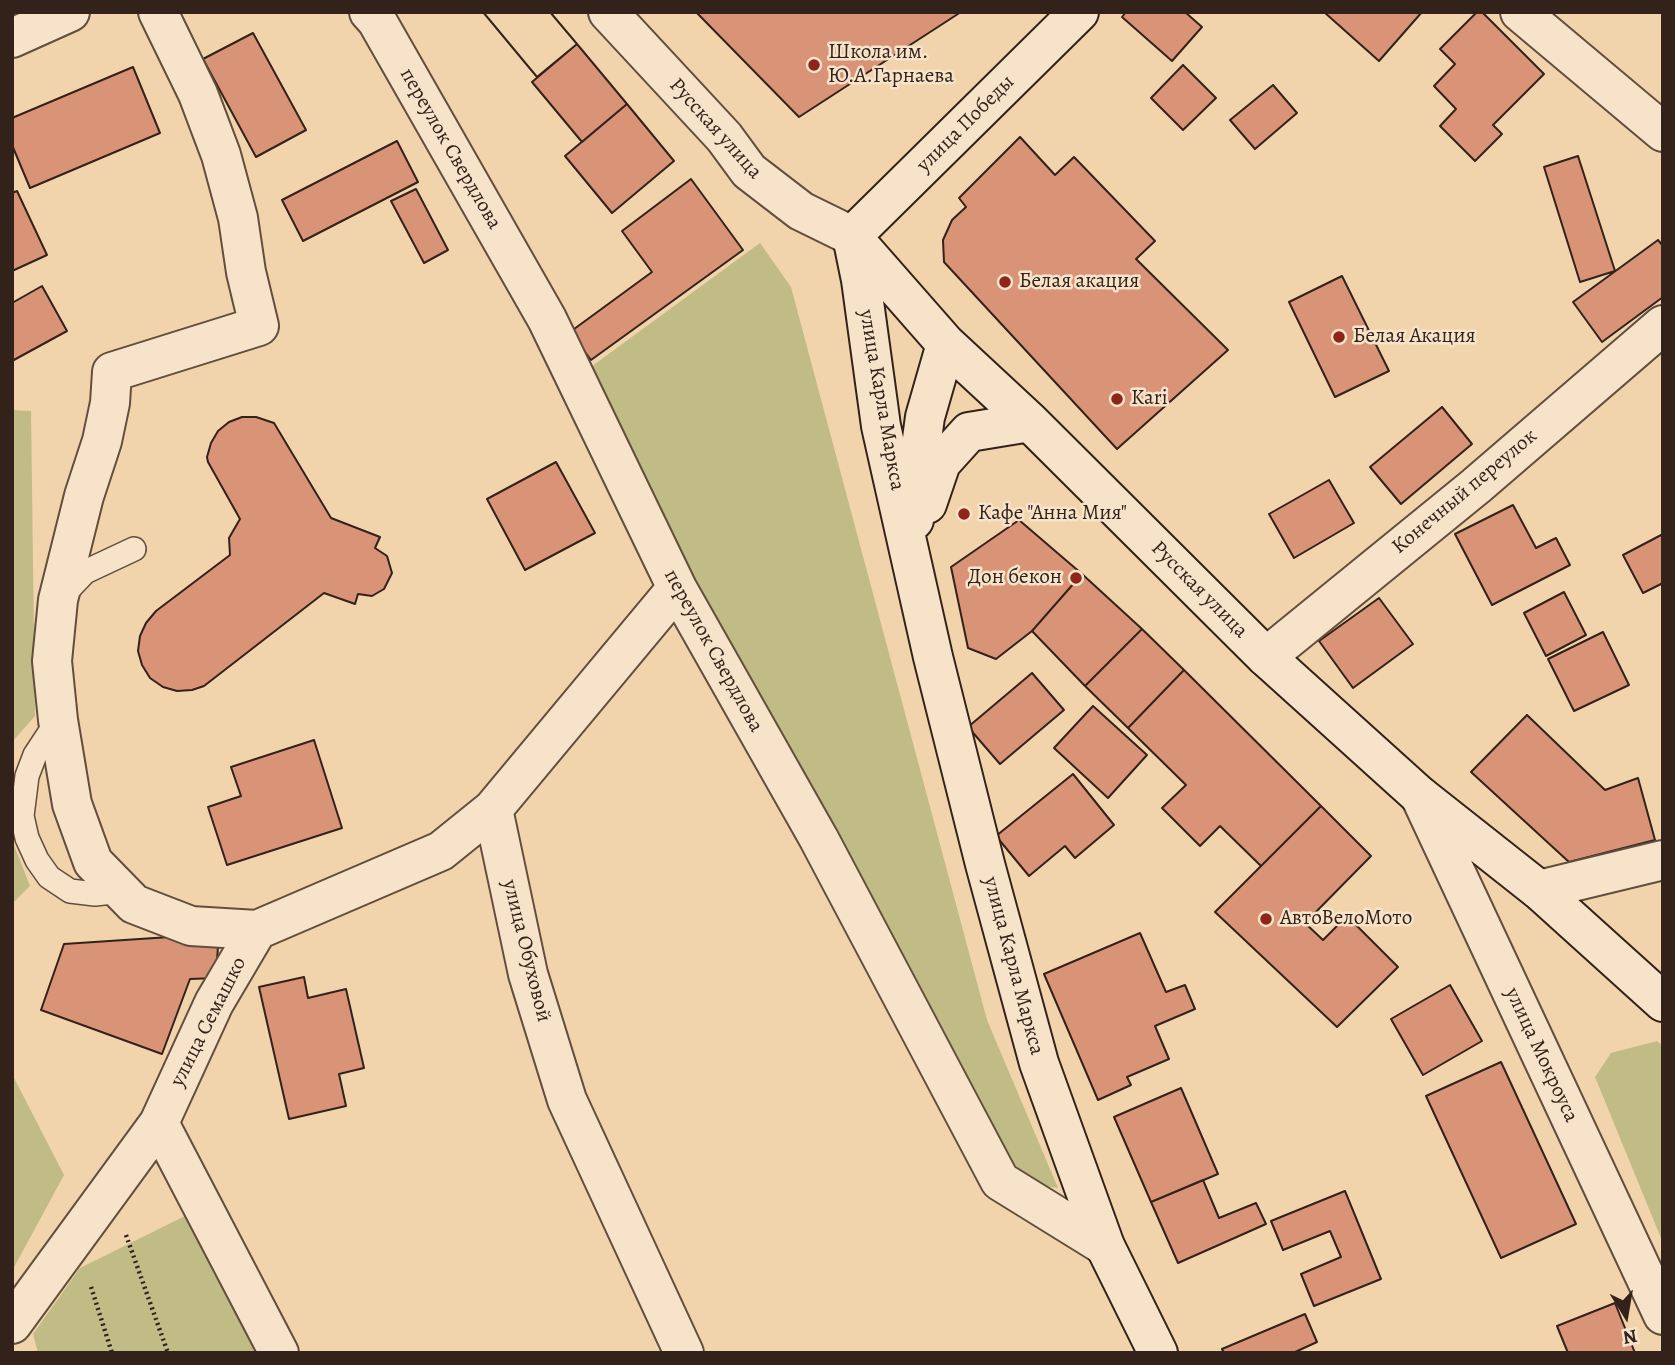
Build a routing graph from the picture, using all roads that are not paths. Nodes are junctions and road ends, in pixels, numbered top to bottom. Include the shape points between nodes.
1 (70, 12) edge
2 (158, 12) edge
3 (369, 12) edge
4 (608, 12) edge
5 (1079, 12) edge
6 (1520, 12) edge
7 (12, 38) edge
8 (1663, 132) edge
9 (852, 236) junction
10 (1663, 326) edge
11 (946, 344) junction
12 (1030, 422) junction
13 (134, 549) dead end
14 (912, 564) junction
15 (677, 587) junction
16 (58, 600) junction
17 (1266, 657) junction
18 (58, 720) junction
19 (1420, 796) junction
20 (493, 809) junction
21 (1663, 860) edge
22 (1539, 890) junction
23 (121, 891) junction
24 (257, 930) junction
25 (1663, 1002) edge
26 (159, 1124) junction
27 (1105, 1246) junction
28 (1663, 1315) edge
29 (12, 1324) edge
30 (12, 1340) edge
31 (16, 1353) edge
32 (279, 1353) edge
33 (684, 1353) edge
34 (1158, 1353) edge

1 - 7 street
2 - 16 street via 198,94 221,155 259,326 112,372 102,441
3 - 15 street, переулок Свердлова via 547,319
4 - 9 street, Русская улица via 724,137 749,171 801,211
5 - 9 street, улица Победы
6 - 8 street
9 - 11 street, Русская улица
9 - 14 street, улица Карла Маркса via 881,426
10 - 17 street, Конечный переулок
11 - 12 street, Русская улица
11 - 14 street, улица Карла Маркса via 925,417
12 - 14 street, улица Карла Маркса via 969,432 941,463
12 - 17 street, Русская улица
13 - 16 lane via 85,572
14 - 27 street, улица Карла Маркса via 985,864 1040,1063
15 - 20 street
15 - 27 street, переулок Свердлова via 819,839 1000,1181
16 - 18 street via 52,661
17 - 19 street, Русская улица
18 - 23 street via 72,804 93,862
18 - 23 lane via 27,776 22,817 27,838 49,877 70,891
19 - 22 street, Русская улица
19 - 28 street, улица Мокроуса
20 - 24 street via 441,851
20 - 33 street, улица Обуховой via 528,974 567,1100
21 - 22 street
22 - 25 street, Русская улица
23 - 24 street via 134,904 191,926
24 - 26 street, улица Семашко via 214,1003
26 - 29 street, улица Семашко
26 - 32 street
27 - 34 street, улица Карла Маркса
30 - 31 street

